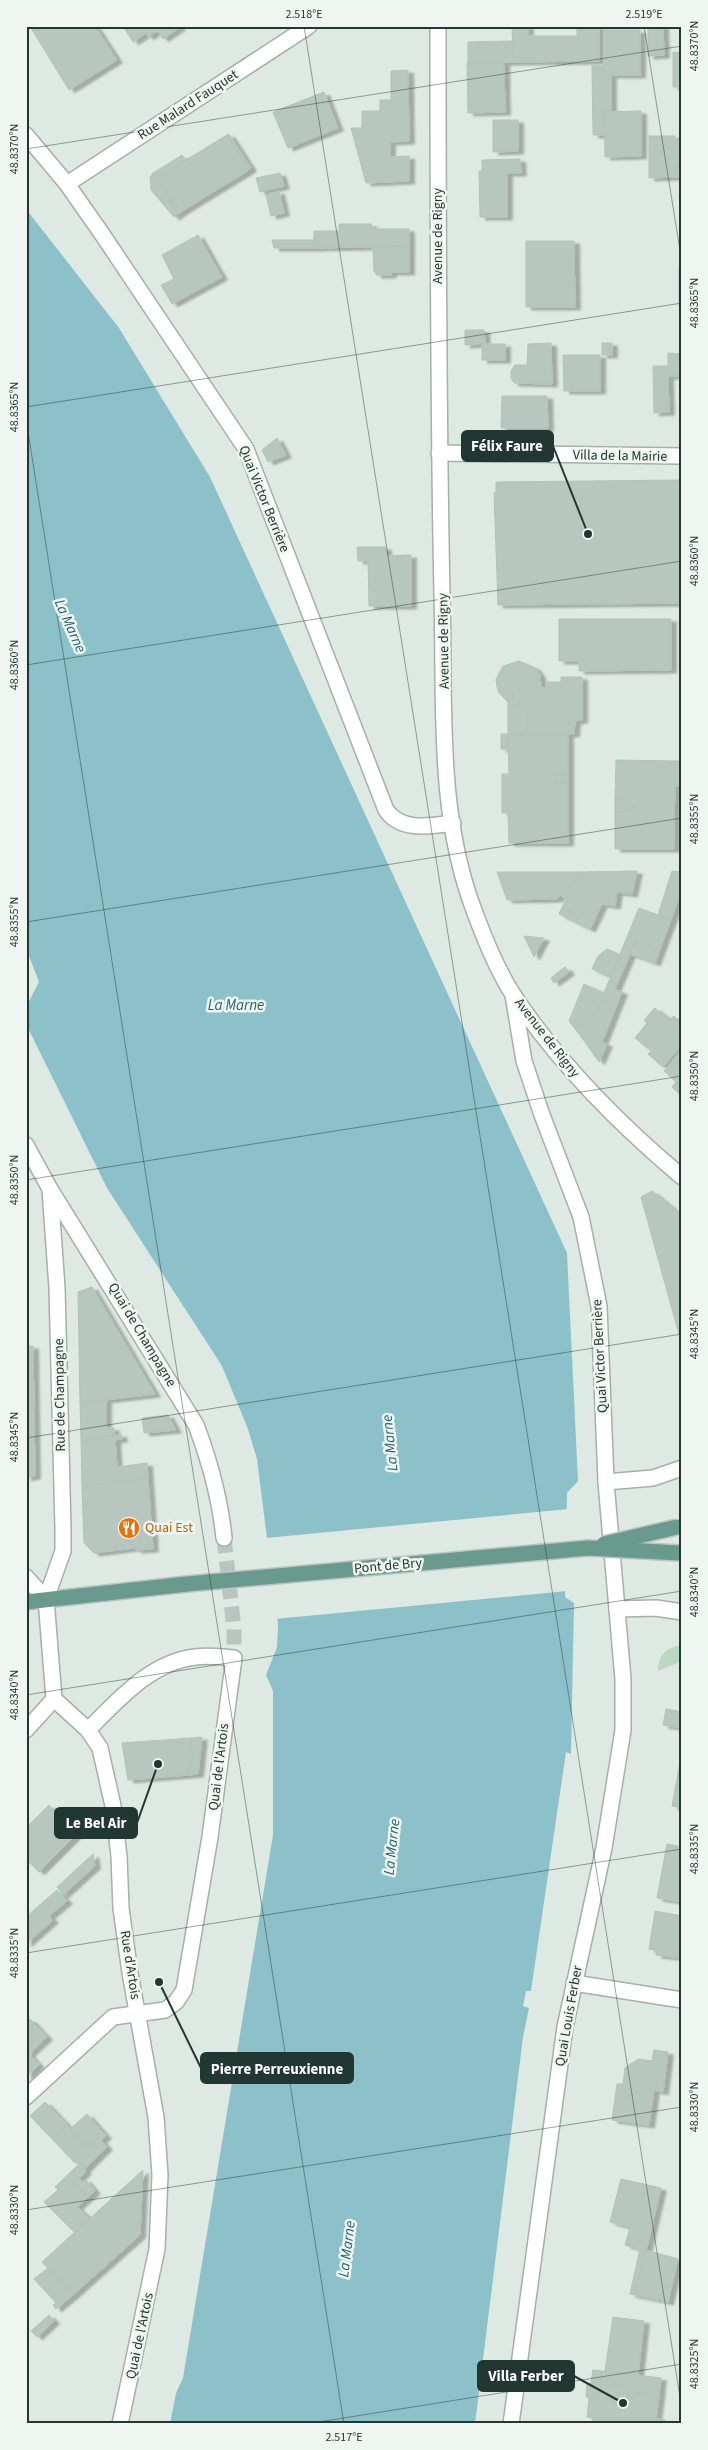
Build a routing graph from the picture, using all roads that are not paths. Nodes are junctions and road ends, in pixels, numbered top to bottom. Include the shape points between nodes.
1 (309, 26) edge
2 (438, 26) edge
3 (26, 135) edge
4 (67, 184) junction
5 (439, 454) junction
6 (682, 456) edge
7 (452, 823) junction
8 (513, 995) junction
9 (26, 1144) edge
10 (682, 1177) edge
11 (50, 1188) junction
12 (682, 1468) edge
13 (606, 1482) junction
14 (679, 1526) edge
15 (224, 1538) tunnel mouth
16 (588, 1548) junction
17 (681, 1553) edge
18 (26, 1577) edge
19 (46, 1599) junction
20 (26, 1602) edge
21 (617, 1609) junction
22 (682, 1612) edge
23 (54, 1699) junction
24 (26, 1730) edge
25 (88, 1730) junction
26 (574, 1983) junction
27 (682, 2000) edge
28 (138, 2014) junction
29 (26, 2097) edge
30 (157, 2249) joint
31 (120, 2424) edge
32 (511, 2424) edge

1 - 4 street, Rue Malard Fauquet
2 - 5 street, Avenue de Rigny
3 - 4 street, Quai Victor Berrière
4 - 7 street, Quai Victor Berrière via 246,449 386,810 395,820 411,825
5 - 6 street, Villa de la Mairie
5 - 7 street, Avenue de Rigny via 446,770
7 - 8 street, Avenue de Rigny via 456,858 474,911
8 - 10 street, Avenue de Rigny via 578,1078 640,1142
8 - 13 street, Quai Victor Berrière via 524,1061 581,1217 598,1297
9 - 11 street, Quai de Champagne
11 - 15 street, Quai de Champagne via 196,1424 218,1495
11 - 19 street, Rue de Champagne via 57,1288 63,1551
12 - 13 street via 652,1478
13 - 21 street, Quai Victor Berrière
14 - 16 main road, Pont de Bry, bridge
16 - 17 main road, Pont de Bry, bridge
16 - 19 main road, Pont de Bry, bridge
18 - 19 street
19 - 20 main road, Pont de Bry
19 - 23 street
21 - 22 street via 656,1608
21 - 26 street, Quai Louis Ferber via 623,1679 623,1730 604,1848
23 - 24 street
23 - 25 street, Rue d'Artois
25 - 28 street, Rue d'Artois via 100,1748 113,1806 121,1908
25 - 28 street, Quai de l'Artois via 125,1694 158,1669 195,1657 234,1658 210,1836 184,1990 165,2010
26 - 27 street
26 - 32 street, Quai Louis Ferber via 565,2027
28 - 29 street via 113,2017
28 - 30 street, Rue d'Artois via 156,2117 160,2175
30 - 31 street, Quai de l'Artois

